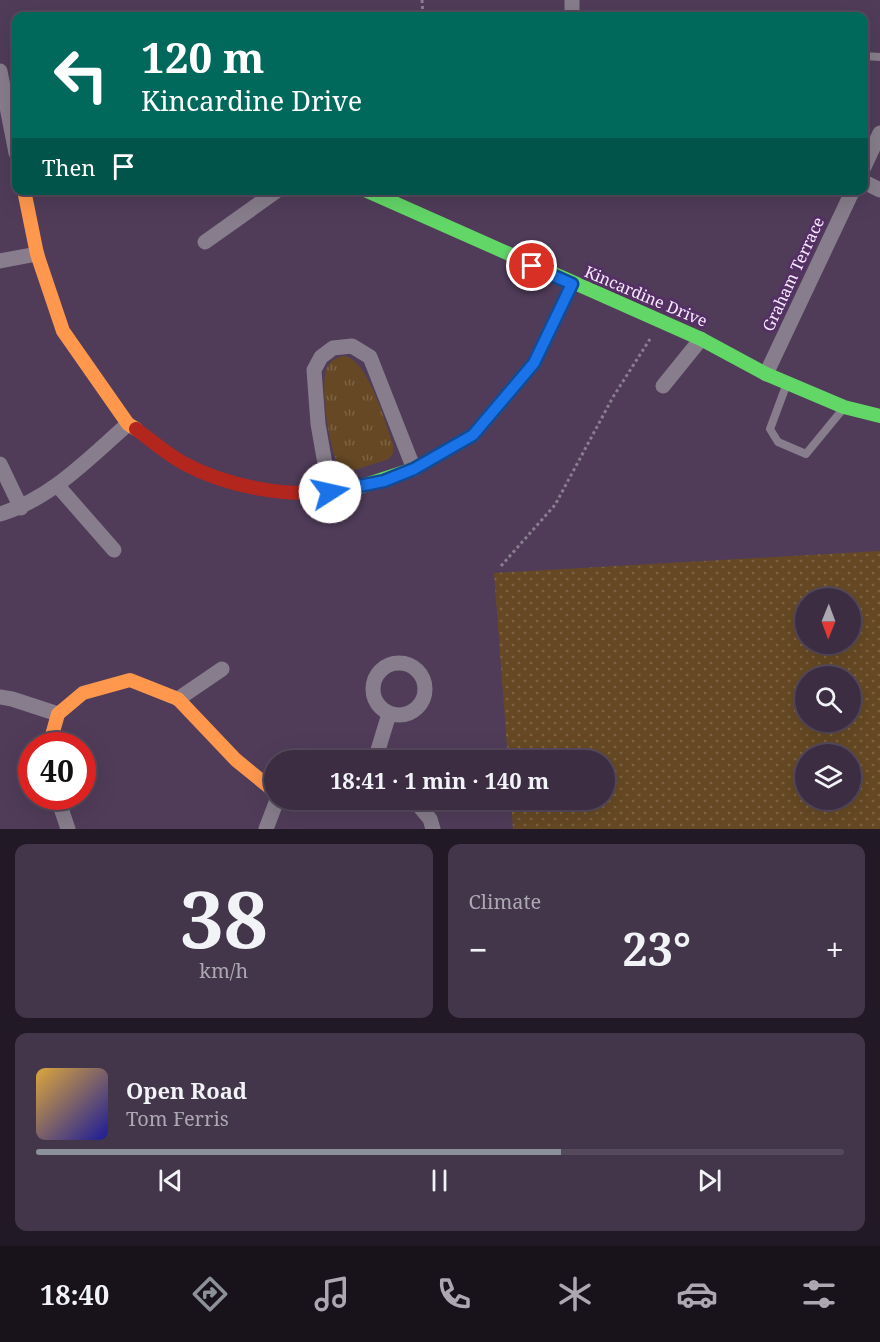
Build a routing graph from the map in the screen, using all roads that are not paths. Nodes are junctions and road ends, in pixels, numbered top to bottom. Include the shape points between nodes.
1 (0, 71) edge
2 (12, 123) edge
3 (880, 133) edge
4 (868, 158) edge
5 (25, 195) edge
6 (271, 195) edge
7 (376, 195) edge
8 (851, 195) edge
9 (205, 242) dead end
10 (37, 254) junction
11 (0, 261) edge
12 (572, 284) junction
13 (700, 339) junction
14 (766, 374) junction
15 (787, 383) junction
16 (663, 386) dead end
17 (844, 407) junction
18 (880, 416) edge
19 (128, 424) junction
20 (0, 464) edge
21 (414, 469) junction
22 (57, 485) junction
23 (330, 492) junction
24 (21, 508) junction
25 (0, 514) edge
26 (114, 550) dead end
27 (222, 669) dead end
28 (0, 698) edge
29 (178, 699) junction
30 (58, 714) junction
31 (389, 714) dead end
32 (53, 732) edge
33 (378, 750) edge
34 (264, 783) edge
35 (62, 810) edge
36 (273, 810) edge
37 (422, 810) edge
38 (68, 829) edge
39 (266, 829) edge
40 (433, 829) edge

1 - 2 street
3 - 4 street
5 - 10 street
6 - 9 street
7 - 12 street, Kincardine Drive
8 - 14 street, Graham Terrace
10 - 11 street
10 - 19 street via 63,331
12 - 13 street, Kincardine Drive
12 - 21 street via 534,363 481,426 473,435
13 - 14 street, Kincardine Drive
13 - 16 street
14 - 15 street, Kincardine Drive
15 - 17 street, Kincardine Drive
15 - 17 lane via 770,429 778,442 806,454
17 - 18 street, Kincardine Drive
19 - 22 street
19 - 23 street via 185,464 245,486 285,492
20 - 24 street
21 - 23 street via 384,481
21 - 23 street via 370,357 352,346 333,348 314,369 318,424
22 - 24 street
22 - 26 street
24 - 25 street
27 - 29 street
28 - 30 street
29 - 30 street via 130,680 82,693
29 - 34 street via 236,760
30 - 32 street
31 - 33 street
35 - 38 street
36 - 39 street
37 - 40 street

